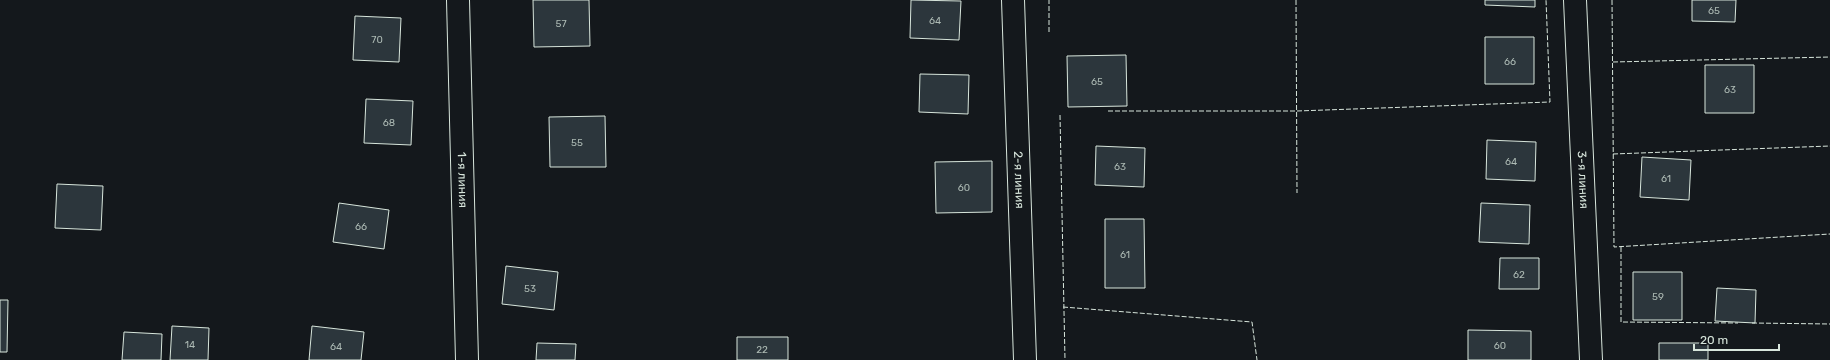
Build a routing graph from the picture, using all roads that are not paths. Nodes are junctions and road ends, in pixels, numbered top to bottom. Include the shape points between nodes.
1 (458, 0) edge
2 (1012, 0) edge
3 (1575, 0) edge
4 (467, 360) edge
5 (1025, 360) edge
6 (1591, 360) edge

1 - 4 street, 1-я линия
2 - 5 street, 2-я линия
3 - 6 street, 3-я линия

